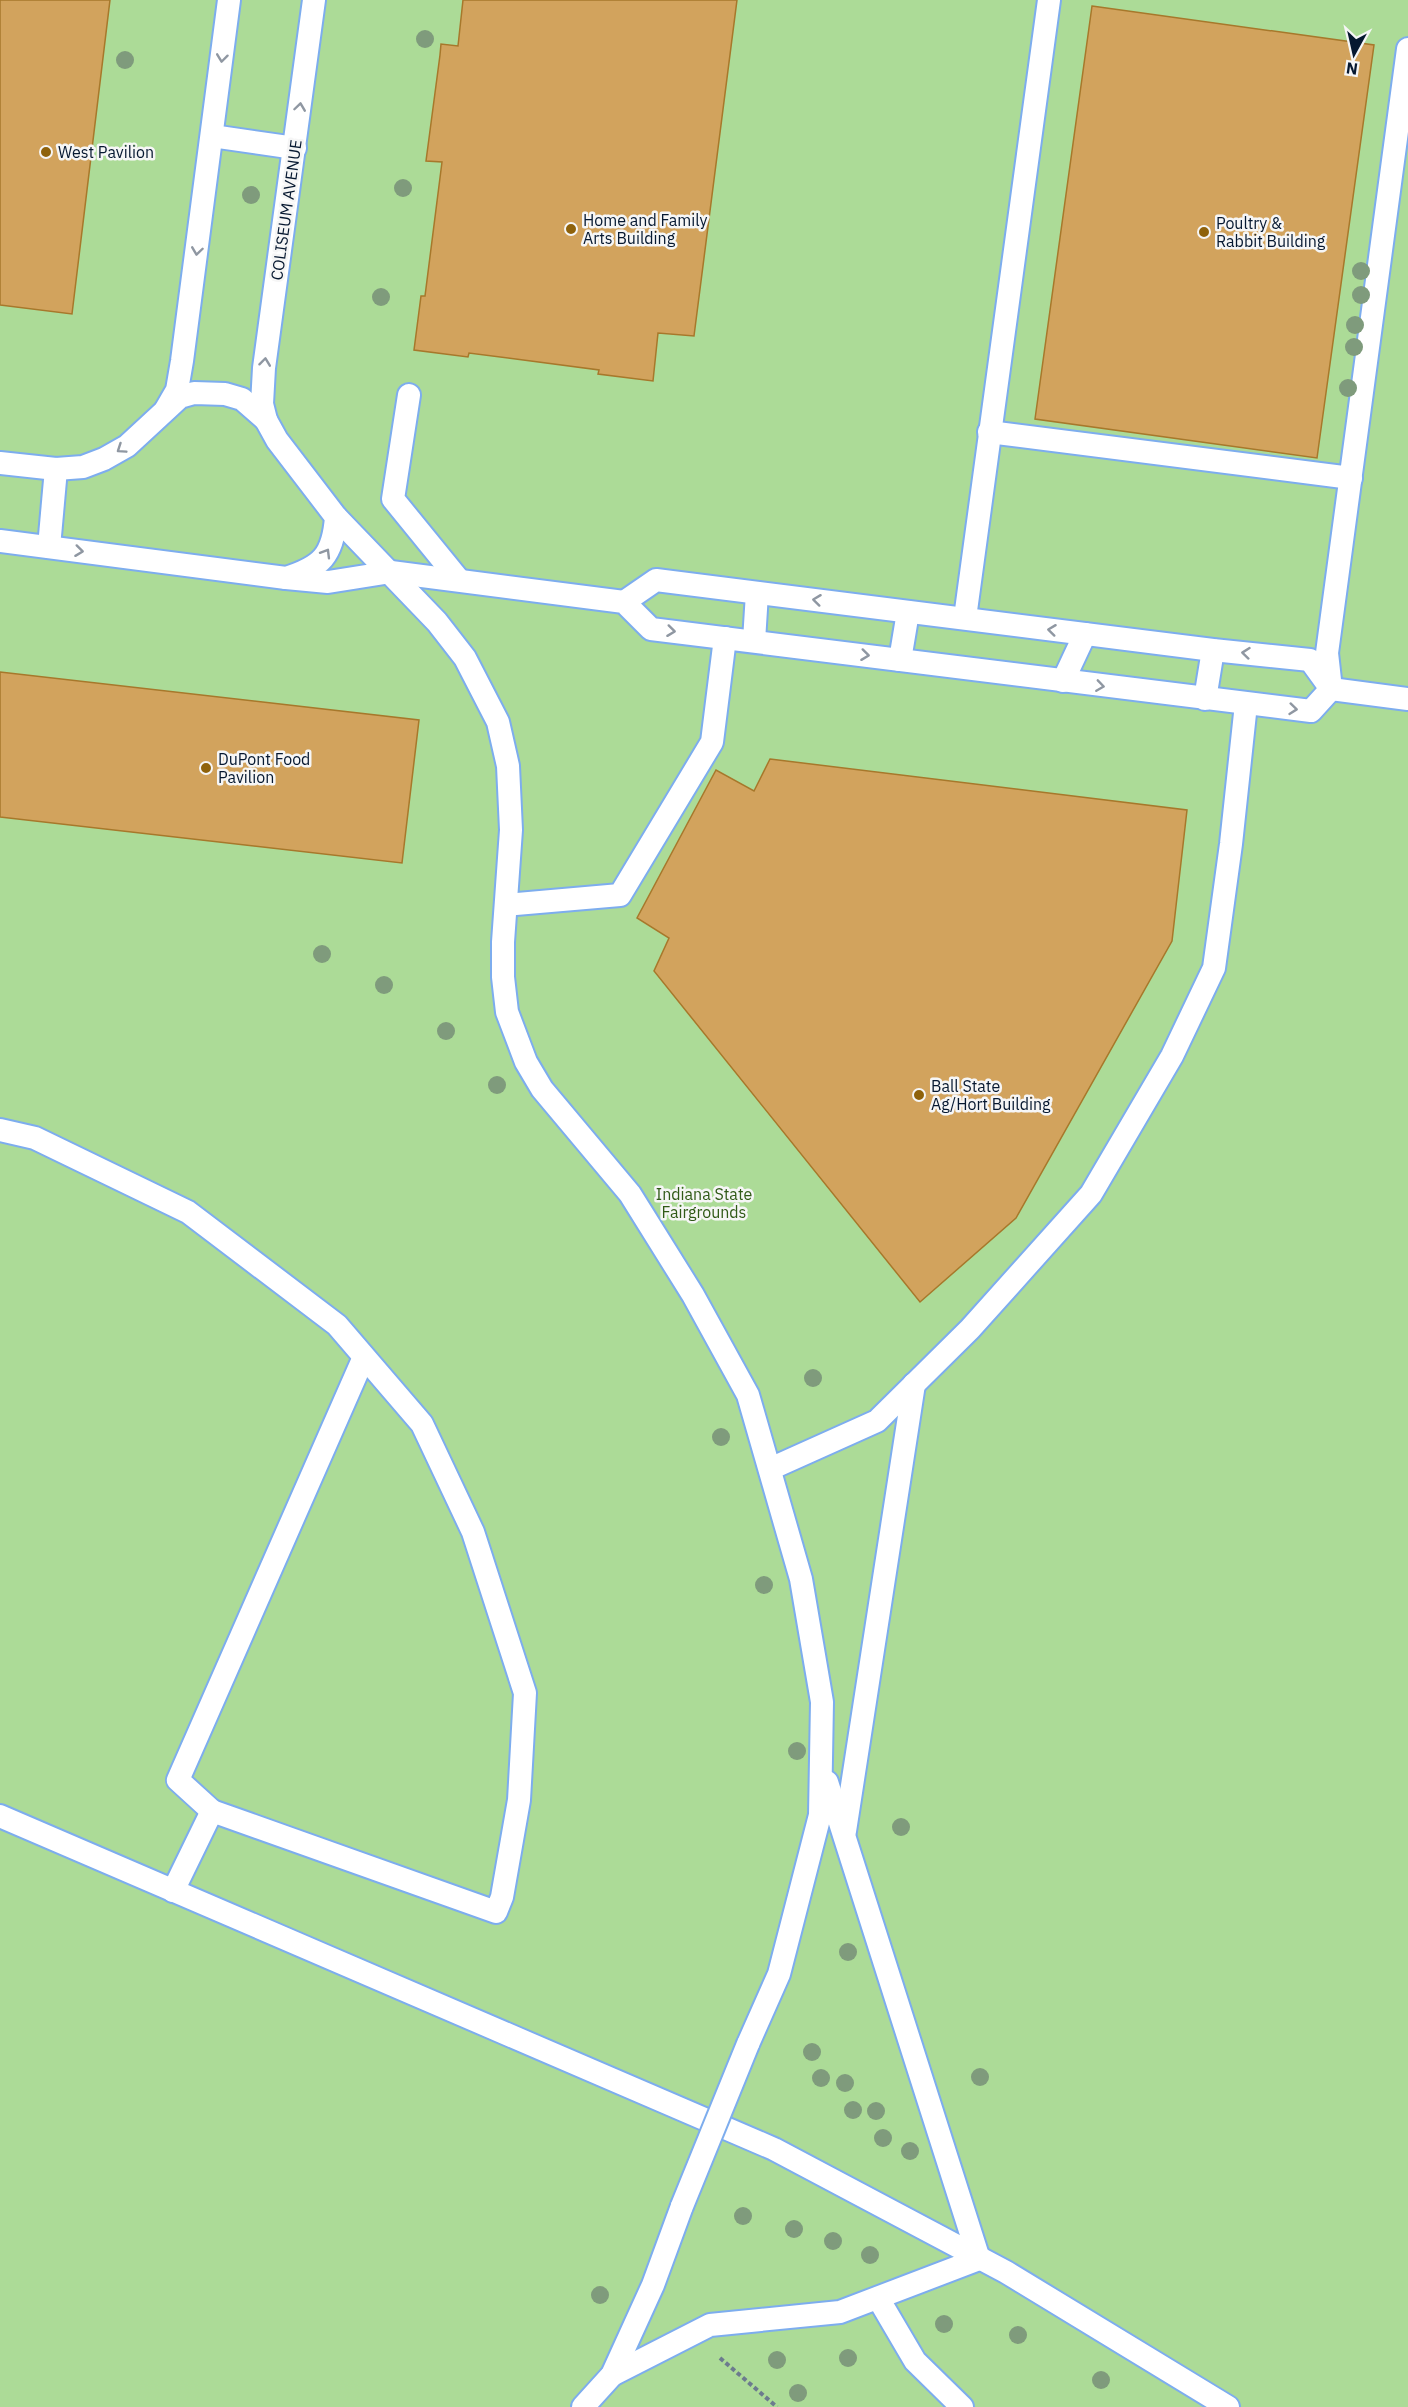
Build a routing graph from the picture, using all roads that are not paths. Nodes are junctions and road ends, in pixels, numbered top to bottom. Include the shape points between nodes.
1 (229, 0) edge
2 (314, 0) edge
3 (1049, 0) edge
4 (1408, 49) edge
5 (212, 136) junction
6 (295, 148) junction
7 (409, 394) dead end
8 (165, 410) junction
9 (266, 420) junction
10 (989, 432) junction
11 (0, 463) edge
12 (56, 469) junction
13 (1351, 478) junction
14 (336, 518) junction
15 (0, 541) edge
16 (49, 547) junction
17 (391, 572) junction
18 (286, 578) junction
19 (459, 580) junction
20 (757, 592) junction
21 (624, 602) junction
22 (908, 612) junction
23 (965, 618) junction
24 (1085, 634) junction
25 (725, 638) junction
26 (754, 641) junction
27 (1213, 650) junction
28 (900, 660) junction
29 (1064, 681) junction
30 (1331, 688) junction
31 (1205, 699) junction
32 (1408, 699) edge
33 (1246, 704) junction
34 (506, 905) junction
35 (0, 1130) edge
36 (364, 1357) junction
37 (914, 1384) junction
38 (770, 1469) junction
39 (820, 1763) junction
40 (212, 1811) junction
41 (0, 1816) edge
42 (844, 1837) junction
43 (173, 1891) junction
44 (979, 2259) junction
45 (878, 2298) junction
46 (612, 2375) junction
47 (583, 2407) edge
48 (963, 2407) edge
49 (1228, 2407) edge

1 -> 5 lane
6 -> 2 lane, COLISEUM AVENUE
3 - 10 lane
4 - 13 lane
5 - 6 lane
5 -> 8 lane via 181,371 177,390
9 -> 6 lane, COLISEUM AVENUE via 262,404 264,368
7 - 19 lane via 393,499
8 - 9 lane via 180,397 209,392 242,399
8 -> 12 lane via 127,446 104,459 83,467
9 - 14 lane
10 - 13 lane
10 - 23 lane
11 - 12 lane
12 - 16 lane
13 - 30 lane via 1327,653
14 - 17 lane
18 -> 14 lane via 320,562 331,546
15 - 16 lane
16 -> 18 lane
17 - 18 lane via 328,582
17 - 19 lane
17 - 34 lane via 465,658 498,722 508,766 511,830
19 - 21 lane
20 - 21 lane via 656,580
22 -> 20 lane
20 - 26 lane
21 -> 25 lane via 651,629
22 - 23 lane
22 - 28 lane
24 -> 23 lane
24 - 27 lane
24 - 29 lane
25 - 26 lane
25 - 34 lane via 712,742 620,895
26 -> 28 lane
30 -> 27 lane via 1310,660
27 - 31 lane
28 - 29 lane
29 -> 31 lane
30 - 32 lane
33 -> 30 lane via 1311,711
31 - 33 lane
33 - 37 lane via 1214,968 1172,1056 1091,1194 970,1329
34 - 38 lane via 503,977 507,1012 526,1062 542,1089 630,1194 693,1295 748,1395
35 - 36 lane via 35,1137 188,1212 337,1325
36 - 40 lane via 178,1780
36 - 40 lane via 427,1433 473,1532 525,1693 519,1800 502,1897 496,1912
37 - 38 lane via 877,1421
37 - 42 lane
38 - 39 lane via 801,1580 822,1702
39 - 42 lane
39 - 46 lane, bridge via 820,1815 782,1962 653,2286
40 - 43 lane
41 - 43 lane
42 - 44 lane
43 - 44 lane via 774,2149
44 - 45 lane
44 - 49 lane
45 - 46 lane via 840,2312 710,2325
45 - 48 lane via 915,2361
46 - 47 lane

